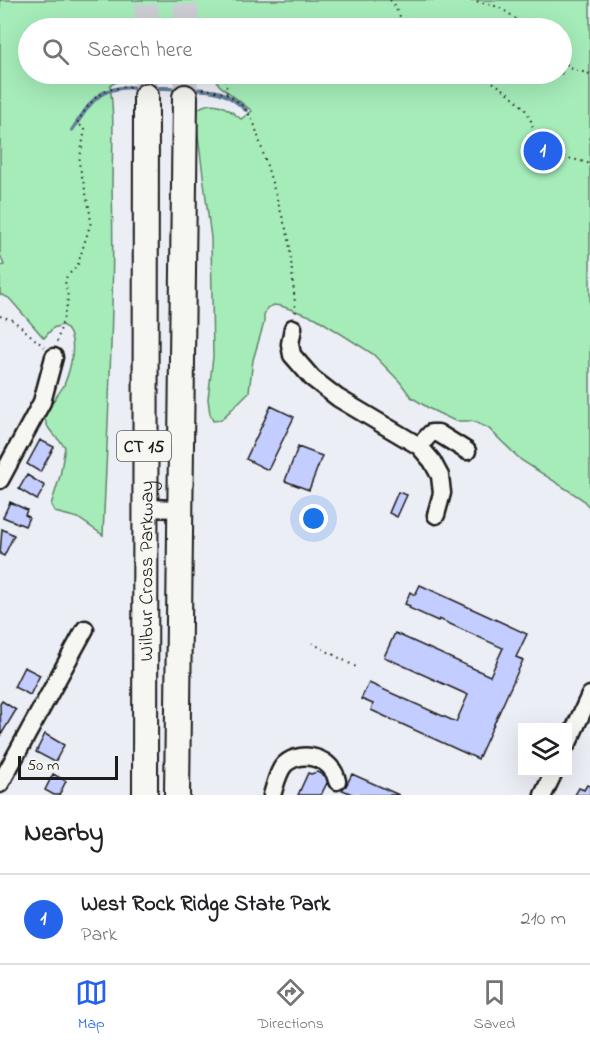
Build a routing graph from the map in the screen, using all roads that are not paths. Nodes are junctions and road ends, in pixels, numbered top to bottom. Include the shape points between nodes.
1 (146, 96) tunnel mouth
2 (185, 97) tunnel mouth
3 (294, 328) road end
4 (54, 357) road end
5 (419, 447) junction
6 (467, 451) dead end
7 (0, 480) edge
8 (145, 508) junction
9 (180, 509) junction
10 (436, 515) dead end
11 (85, 629) dead end
12 (590, 695) edge
13 (572, 733) edge
14 (552, 777) edge
15 (0, 784) edge
16 (336, 788) edge
17 (145, 795) edge
18 (177, 795) edge
19 (272, 795) edge
20 (543, 795) edge

1 - 8 highway, Wilbur Cross Parkway / CT 15
2 - 9 highway, Wilbur Cross Parkway / CT 15
3 - 5 street via 292,355 312,378
4 - 7 street via 42,402
5 - 6 street via 431,433 438,433
5 - 10 street via 440,476 442,493
8 - 9 street
8 - 17 highway, Wilbur Cross Parkway / CT 15
9 - 18 highway, Wilbur Cross Parkway / CT 15
11 - 15 street
12 - 13 street
14 - 20 street
16 - 19 street via 333,771 326,764 314,757 295,758 282,766

